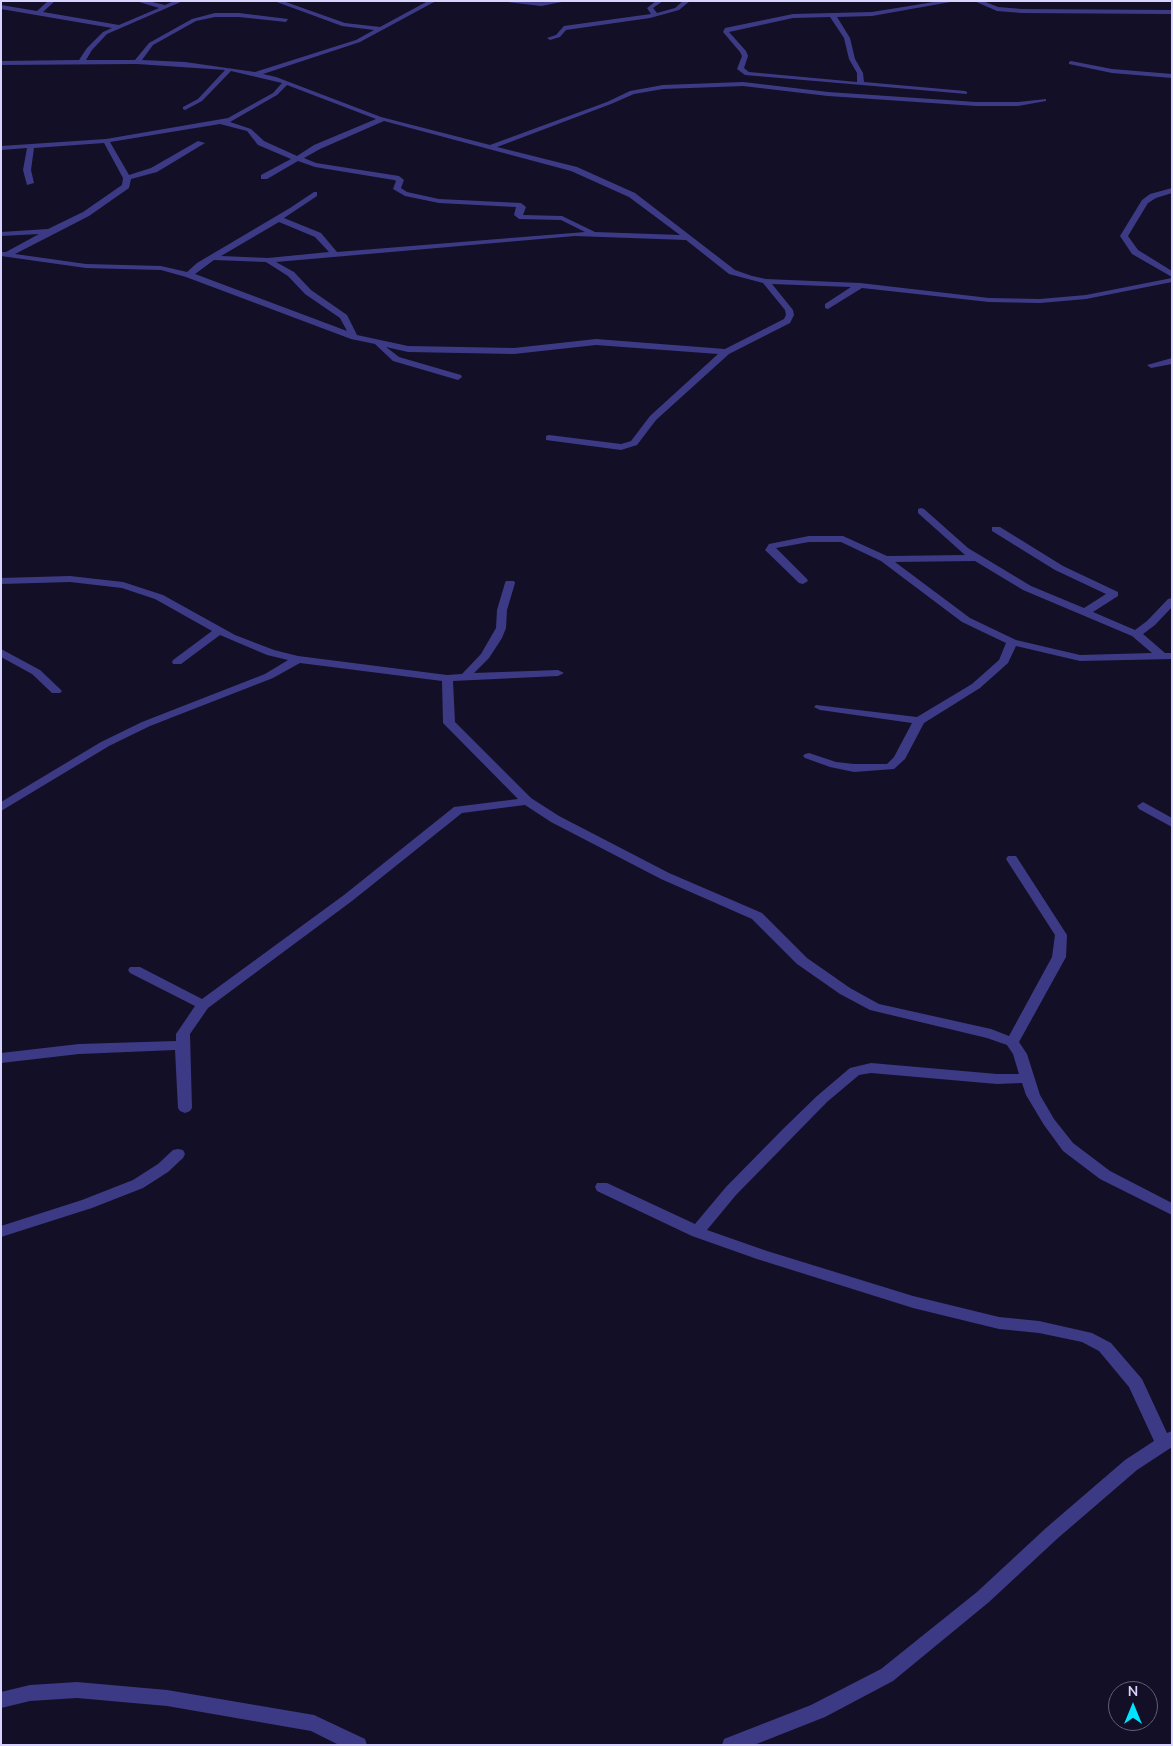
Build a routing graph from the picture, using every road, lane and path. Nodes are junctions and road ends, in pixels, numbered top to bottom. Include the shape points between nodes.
1 (52, 1) edge
2 (138, 1) edge
3 (180, 1) edge
4 (277, 1) edge
5 (433, 1) edge
6 (502, 1) edge
7 (564, 1) edge
8 (660, 1) edge
9 (688, 1) edge
10 (953, 1) edge
11 (977, 1) edge
12 (165, 7) junction
13 (1, 8) edge
14 (1172, 12) edge
15 (40, 14) junction
16 (655, 16) junction
17 (834, 16) junction
18 (286, 20) dead end
19 (120, 27) junction
20 (382, 29) junction
21 (550, 38) dead end
22 (35, 54) dead end
23 (137, 62) junction
24 (1, 63) edge
25 (28, 63) junction
26 (81, 63) junction
27 (1071, 63) dead end
28 (230, 69) junction
29 (257, 74) junction
30 (1172, 76) edge
31 (286, 83) junction
32 (861, 84) junction
33 (964, 93) dead end
34 (1044, 100) dead end
35 (185, 108) dead end
36 (383, 119) junction
37 (222, 122) junction
38 (106, 141) junction
39 (201, 143) dead end
40 (2, 147) edge
41 (31, 147) junction
42 (490, 147) junction
43 (299, 158) junction
44 (264, 177) dead end
45 (127, 178) junction
46 (30, 183) dead end
47 (1172, 190) edge
48 (314, 194) dead end
49 (279, 218) junction
50 (50, 231) junction
51 (593, 233) junction
52 (1, 234) edge
53 (685, 238) junction
54 (4, 254) edge
55 (335, 254) junction
56 (214, 258) junction
57 (268, 260) junction
58 (189, 275) junction
59 (1172, 275) edge
60 (1172, 280) edge
61 (766, 281) junction
62 (860, 285) junction
63 (828, 306) dead end
64 (354, 337) junction
65 (375, 342) junction
66 (726, 352) junction
67 (1172, 361) edge
68 (1151, 365) dead end
69 (458, 377) dead end
70 (549, 438) dead end
71 (921, 511) dead end
72 (996, 529) dead end
73 (981, 558) junction
74 (885, 559) junction
75 (1, 581) edge
76 (803, 581) dead end
77 (510, 583) dead end
78 (1172, 601) edge
79 (1085, 612) junction
80 (220, 630) junction
81 (1136, 634) junction
82 (1012, 642) junction
83 (1, 652) edge
84 (1160, 654) junction
85 (1172, 656) edge
86 (298, 659) junction
87 (177, 662) dead end
88 (558, 673) dead end
89 (447, 678) junction
90 (464, 678) junction
91 (56, 691) dead end
92 (820, 707) dead end
93 (919, 720) junction
94 (809, 756) dead end
95 (527, 801) junction
96 (1143, 806) dead end
97 (1, 807) edge
98 (1172, 823) edge
99 (1012, 859) dead end
100 (135, 970) dead end
101 (203, 1005) junction
102 (1012, 1042) junction
103 (182, 1046) junction
104 (1, 1058) edge
105 (1028, 1078) junction
106 (185, 1108) dead end
107 (178, 1154) dead end
108 (602, 1187) dead end
109 (1172, 1210) edge
110 (1, 1232) edge
111 (697, 1232) junction
112 (1168, 1441) edge
113 (1, 1700) edge
114 (737, 1744) edge
115 (358, 1745) edge

1 - 15 street
2 - 12 street
3 - 12 street
4 - 20 street via 344,25
5 - 20 street
6 - 7 street via 541,4
8 - 16 street via 650,8
9 - 16 street via 677,10
10 - 17 street via 881,13
11 - 14 street via 997,9 1022,11
12 - 19 street
13 - 15 street
15 - 19 street
16 - 21 street via 568,27
17 - 32 street via 847,38
17 - 32 street via 793,16 727,29 726,32 743,51 745,56 740,69 747,74
18 - 23 street via 231,15 194,20 151,44
19 - 26 street via 98,38
20 - 29 street via 327,53
22 - 25 street
23 - 26 street
23 - 28 street
24 - 25 street
25 - 26 street
27 - 30 street via 1112,71
28 - 29 street
28 - 35 street via 200,100
29 - 31 street
31 - 36 street
31 - 37 street via 274,94
32 - 33 street
34 - 42 street via 976,104 729,84 663,87 632,92
36 - 42 street
36 - 43 street
37 - 38 street
37 - 43 street via 249,130 261,143
38 - 41 street
38 - 45 street
39 - 45 street via 154,170
40 - 41 street
41 - 46 street via 27,170
42 - 53 street via 554,162 614,186 632,195
43 - 44 street
43 - 51 street via 315,165 396,178 400,180 397,190 405,194 440,201 518,205 522,207 518,215 522,217 562,218
45 - 50 street via 126,186 112,197
47 - 59 street via 1145,202 1124,236 1135,252
48 - 49 street
49 - 55 street via 318,235
49 - 56 street
50 - 52 street
50 - 54 street
51 - 53 street
51 - 55 street
53 - 61 street via 732,272
54 - 58 street via 86,266 161,268
55 - 57 street
56 - 57 street
56 - 58 street
57 - 64 street via 291,274 308,292 344,317
58 - 64 street
60 - 62 street via 1086,297 1040,301 989,300
61 - 62 street
61 - 66 street via 789,310 787,321
62 - 63 street
64 - 65 street
65 - 66 street via 417,350 514,351 596,342
65 - 69 street via 396,358
66 - 70 street via 653,418 629,446
67 - 68 street
71 - 73 street via 964,550
72 - 79 street via 1059,568 1114,594
73 - 74 street
73 - 79 street via 1027,588
74 - 76 street via 853,542 835,538 773,546 770,550
74 - 82 street via 966,620
75 - 80 street via 70,579 123,585 159,597
77 - 90 street via 497,638
78 - 81 street
79 - 81 street
80 - 86 street via 271,653
80 - 87 street
81 - 84 street
82 - 84 street via 1080,658
82 - 93 street via 1004,661 976,686
83 - 91 street via 36,672
84 - 85 street
86 - 89 street
86 - 97 street via 269,676 146,724 105,744
88 - 90 street
89 - 90 street
89 - 95 street via 449,723
92 - 93 street
93 - 94 street via 899,759 890,767 854,768
95 - 101 street via 458,810 348,898
95 - 102 street via 564,824 665,876 757,916 802,961 875,1007 991,1034
96 - 98 street
99 - 102 street via 1061,935 1059,957
100 - 101 street
101 - 103 street via 183,1034
102 - 105 street
103 - 104 street via 79,1049
103 - 106 street
105 - 109 street via 1033,1095 1068,1147 1105,1175
105 - 111 street via 997,1079 871,1068 855,1071 822,1099 731,1191
107 - 110 street via 138,1184
108 - 111 street
111 - 112 street via 913,1302 999,1323 1086,1337 1105,1347 1136,1383
112 - 114 street via 1131,1466 983,1597 887,1675 818,1711
113 - 115 street via 30,1693 76,1690 167,1698 314,1724

